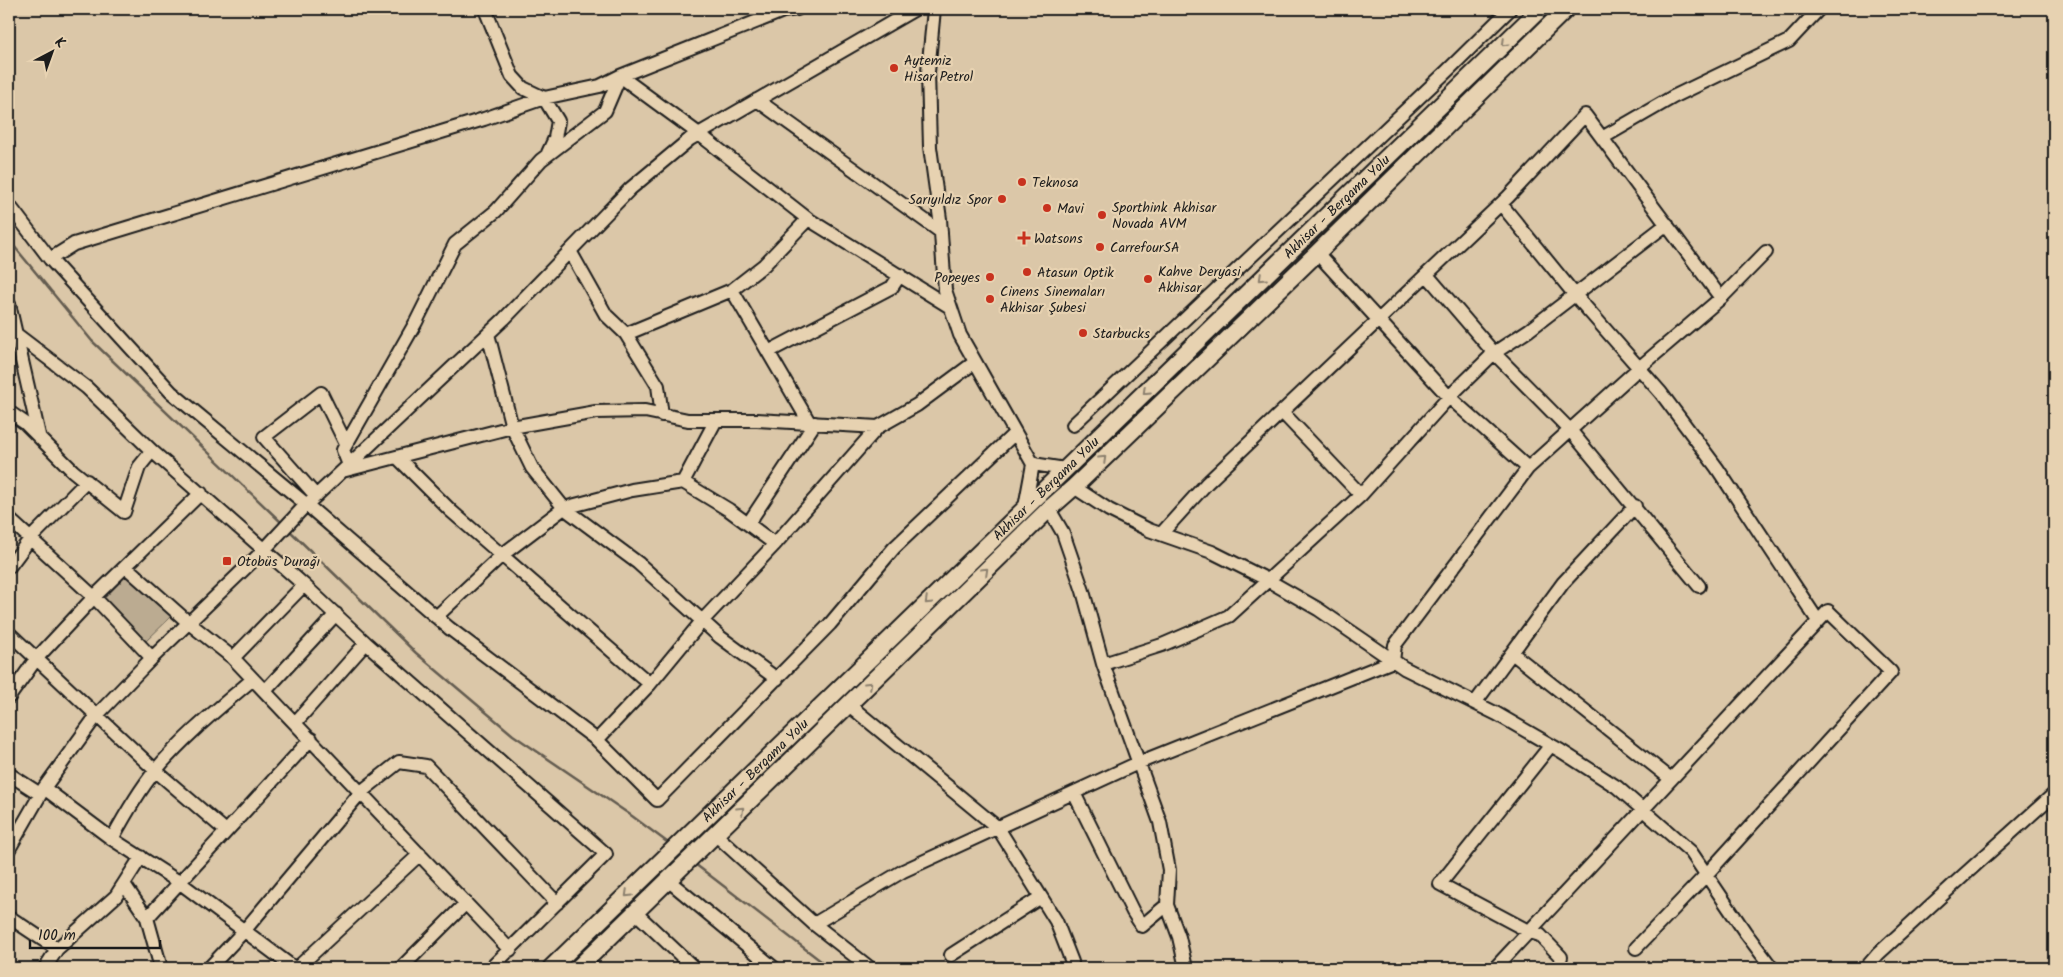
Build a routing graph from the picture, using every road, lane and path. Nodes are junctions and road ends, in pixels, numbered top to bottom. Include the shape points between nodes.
1 (485, 9) edge
2 (797, 9) edge
3 (915, 9) edge
4 (934, 9) edge
5 (1510, 9) edge
6 (1540, 9) edge
7 (1566, 9) edge
8 (1819, 9) edge
9 (620, 76) junction
10 (544, 98) junction
11 (757, 100) junction
12 (699, 134) junction
13 (1602, 138) junction
14 (545, 157) junction
15 (1501, 204) junction
16 (9, 205) edge
17 (808, 219) junction
18 (1667, 224) junction
19 (941, 232) junction
20 (570, 251) junction
21 (1766, 252) dead end
22 (1317, 253) junction
23 (50, 259) junction
24 (900, 275) junction
25 (1427, 276) junction
26 (732, 290) junction
27 (1575, 295) junction
28 (1721, 298) junction
29 (9, 304) edge
30 (950, 307) junction
31 (1380, 321) junction
32 (16, 334) junction
33 (488, 334) junction
34 (626, 334) junction
35 (768, 352) junction
36 (1494, 353) junction
37 (975, 362) junction
38 (1639, 368) junction
39 (1449, 397) junction
40 (9, 412) edge
41 (1282, 412) junction
42 (662, 414) junction
43 (716, 420) junction
44 (812, 422) junction
45 (1073, 425) dead end
46 (512, 427) junction
47 (878, 427) junction
48 (1570, 430) junction
49 (1015, 433) junction
50 (39, 435) junction
51 (346, 444) junction
52 (152, 451) junction
53 (397, 457) junction
54 (1032, 464) junction
55 (346, 468) junction
56 (1528, 468) junction
57 (1065, 469) junction
58 (87, 481) junction
59 (683, 482) junction
60 (1074, 487) junction
61 (201, 493) junction
62 (1361, 495) junction
63 (309, 503) junction
64 (1635, 506) junction
65 (1025, 507) junction
66 (564, 508) junction
67 (1049, 509) junction
68 (9, 519) edge
69 (748, 524) junction
70 (1161, 534) junction
71 (30, 539) junction
72 (775, 544) junction
73 (264, 550) junction
74 (502, 555) junction
75 (126, 566) junction
76 (9, 567) edge
77 (1267, 580) junction
78 (304, 585) junction
79 (1699, 586) dead end
80 (94, 597) junction
81 (336, 614) junction
82 (436, 616) junction
83 (702, 621) junction
84 (1818, 621) junction
85 (189, 623) junction
86 (9, 633) edge
87 (366, 643) junction
88 (1512, 652) junction
89 (152, 658) junction
90 (233, 658) junction
91 (36, 659) junction
92 (1394, 661) junction
93 (1103, 664) junction
94 (253, 679) junction
95 (777, 679) junction
96 (650, 684) junction
97 (265, 691) junction
98 (9, 698) edge
99 (1475, 703) junction
100 (848, 705) junction
101 (97, 716) junction
102 (294, 723) junction
103 (311, 740) junction
104 (596, 740) junction
105 (1551, 745) junction
106 (1138, 763) junction
107 (156, 770) junction
108 (9, 774) edge
109 (1671, 779) junction
110 (42, 791) junction
111 (361, 792) junction
112 (1074, 793) junction
113 (2054, 794) edge
114 (1643, 809) junction
115 (998, 828) junction
116 (226, 831) junction
117 (112, 839) junction
118 (711, 840) junction
119 (9, 849) edge
120 (420, 854) junction
121 (141, 857) junction
122 (674, 875) junction
123 (1706, 875) junction
124 (179, 882) junction
125 (124, 884) junction
126 (1042, 897) junction
127 (466, 903) junction
128 (557, 903) junction
129 (1168, 905) junction
130 (636, 913) junction
131 (9, 917) edge
132 (147, 918) junction
133 (814, 924) junction
134 (244, 931) junction
135 (1530, 932) junction
136 (1636, 948) dead end
137 (58, 950) junction
138 (510, 950) junction
139 (951, 955) dead end
140 (1560, 957) dead end
141 (1072, 962) dead end
142 (44, 968) edge
143 (161, 968) edge
144 (209, 968) edge
145 (295, 968) edge
146 (401, 968) edge
147 (491, 968) edge
148 (552, 968) edge
149 (578, 968) edge
150 (694, 968) edge
151 (774, 968) edge
152 (870, 968) edge
153 (1186, 968) edge
154 (1495, 968) edge
155 (1772, 968) edge
156 (1866, 968) edge

1 - 10 street via 512,76 523,88
2 - 9 street via 783,11
3 - 11 street
4 - 19 street via 928,72 930,147
5 - 45 street
6 -> 57 main road, Akhisar - Bergama Yolu
7 - 22 main road, Akhisar - Bergama Yolu
8 - 13 street via 1788,41 1673,98
9 - 10 street via 600,86
9 - 12 street
9 - 14 street via 605,111
10 - 14 street via 558,120 555,138
10 - 23 street via 74,244
11 - 12 street
11 - 19 street
12 - 17 street
12 - 20 street via 630,189
13 - 15 street via 1586,115
13 - 18 street
14 - 51 street via 496,211 455,244 416,322
15 - 25 street
15 - 27 street
16 - 23 street
17 - 24 street
17 - 26 street via 764,265
18 - 27 street
18 - 28 street
19 - 30 street via 945,290
20 - 33 street
20 - 34 street via 606,315
21 - 28 street
22 - 31 street
60 -> 22 main road, Akhisar - Bergama Yolu
23 - 63 street via 171,392
24 - 30 street
24 - 35 street via 892,287
25 - 31 street
25 - 36 street
26 - 34 street
26 - 35 street
27 - 36 street
27 - 38 street
28 - 38 street
29 - 32 street
30 - 37 street
31 - 39 street
31 - 41 street
32 - 50 street
32 - 52 street via 87,388
33 - 46 street
33 - 55 street
34 - 42 street via 658,386
35 - 44 street
36 - 39 street
36 - 48 street
37 - 47 street via 917,405
37 - 49 street
38 - 48 street
38 - 84 street via 1716,468
39 - 56 street
39 - 62 street
40 - 50 street
41 - 62 street
41 - 70 street via 1207,483
42 - 43 street via 688,420
42 - 46 street via 596,412
43 - 44 street
43 - 59 street
44 - 47 street
44 - 69 street
46 - 53 street
46 - 66 street via 532,468
47 - 72 street
48 - 56 street
48 - 64 street
49 - 54 street
49 - 95 street via 894,548 830,624
50 - 58 street
51 - 55 street via 343,450
51 - 63 street via 321,393 264,437
52 - 58 street via 139,467 124,512
52 - 61 street
53 - 55 street
53 - 74 street via 451,511
54 - 57 street
54 - 65 street
55 - 63 street
56 - 92 street via 1396,645
57 - 65 main road, Akhisar - Bergama Yolu
58 - 71 street
59 - 66 street via 632,490
59 - 69 street
60 - 67 main road, Akhisar - Bergama Yolu
60 - 70 street via 1108,510
61 - 73 street
61 - 75 street
62 - 77 street
63 - 73 street
63 - 82 street
64 - 79 street
64 - 88 street via 1563,583
65 -> 148 main road, Akhisar - Bergama Yolu
66 - 74 street
66 - 83 street via 638,563
67 - 93 street via 1064,533
100 -> 67 main road, Akhisar - Bergama Yolu
68 - 71 street
69 - 72 street
70 - 77 street via 1212,552
71 - 76 street
71 - 80 street
72 - 83 street
73 - 78 street
73 - 85 street
74 - 82 street
74 - 96 street
75 - 80 street
75 - 85 street
77 - 92 street via 1318,609
77 - 93 street via 1229,616 1162,645
78 - 81 street
78 - 90 street
80 - 89 street
80 - 91 street
81 - 87 street
81 - 97 street
82 - 104 street
83 - 95 street
83 - 96 street
84 - 109 street
84 - 123 street via 1828,611 1891,672
85 - 89 street
85 - 90 street
86 - 91 street
87 - 102 street
87 - 128 street via 606,854
88 - 99 street
88 - 109 street
89 - 101 street
90 - 94 street
91 - 98 street
91 - 101 street
92 - 99 street
92 - 106 street
93 - 106 street
94 - 97 street
94 - 107 street via 198,726
95 - 104 street via 657,800
96 - 104 street
97 - 102 street
99 - 105 street
100 - 115 street
118 -> 100 main road, Akhisar - Bergama Yolu
101 - 107 street
101 - 110 street
102 - 103 street
103 - 111 street
103 - 116 street
105 - 114 street via 1617,787
105 - 135 street via 1440,884
106 - 112 street
106 - 129 street via 1160,822 1169,870
107 - 116 street
107 - 117 street
108 - 110 street
109 - 114 street
110 - 117 street
110 - 119 street
111 - 120 street
111 - 128 street via 398,762 426,766
111 - 134 street
112 - 115 street
112 - 129 street via 1142,926
113 - 156 street
114 - 123 street via 1691,852
114 - 135 street
115 - 126 street
115 - 133 street via 903,871
116 - 124 street
117 - 121 street
118 - 122 main road, Akhisar - Bergama Yolu
118 - 133 street
120 - 127 street
120 - 145 street
121 - 124 street
121 - 125 street
122 - 130 main road, Akhisar - Bergama Yolu
122 - 151 street
123 - 136 street
123 - 155 street
124 - 132 street
124 - 134 street
125 - 132 street
125 - 137 street via 116,896
126 - 139 street
126 - 141 street via 1056,920
127 - 138 street
127 - 146 street
128 - 138 street
129 - 153 street
130 - 149 main road, Akhisar - Bergama Yolu
130 - 150 street
131 - 137 street
132 - 143 street
133 - 152 street
134 - 144 street
134 - 145 street
135 - 140 street via 1540,935
135 - 154 street
137 - 142 street
138 - 147 street

